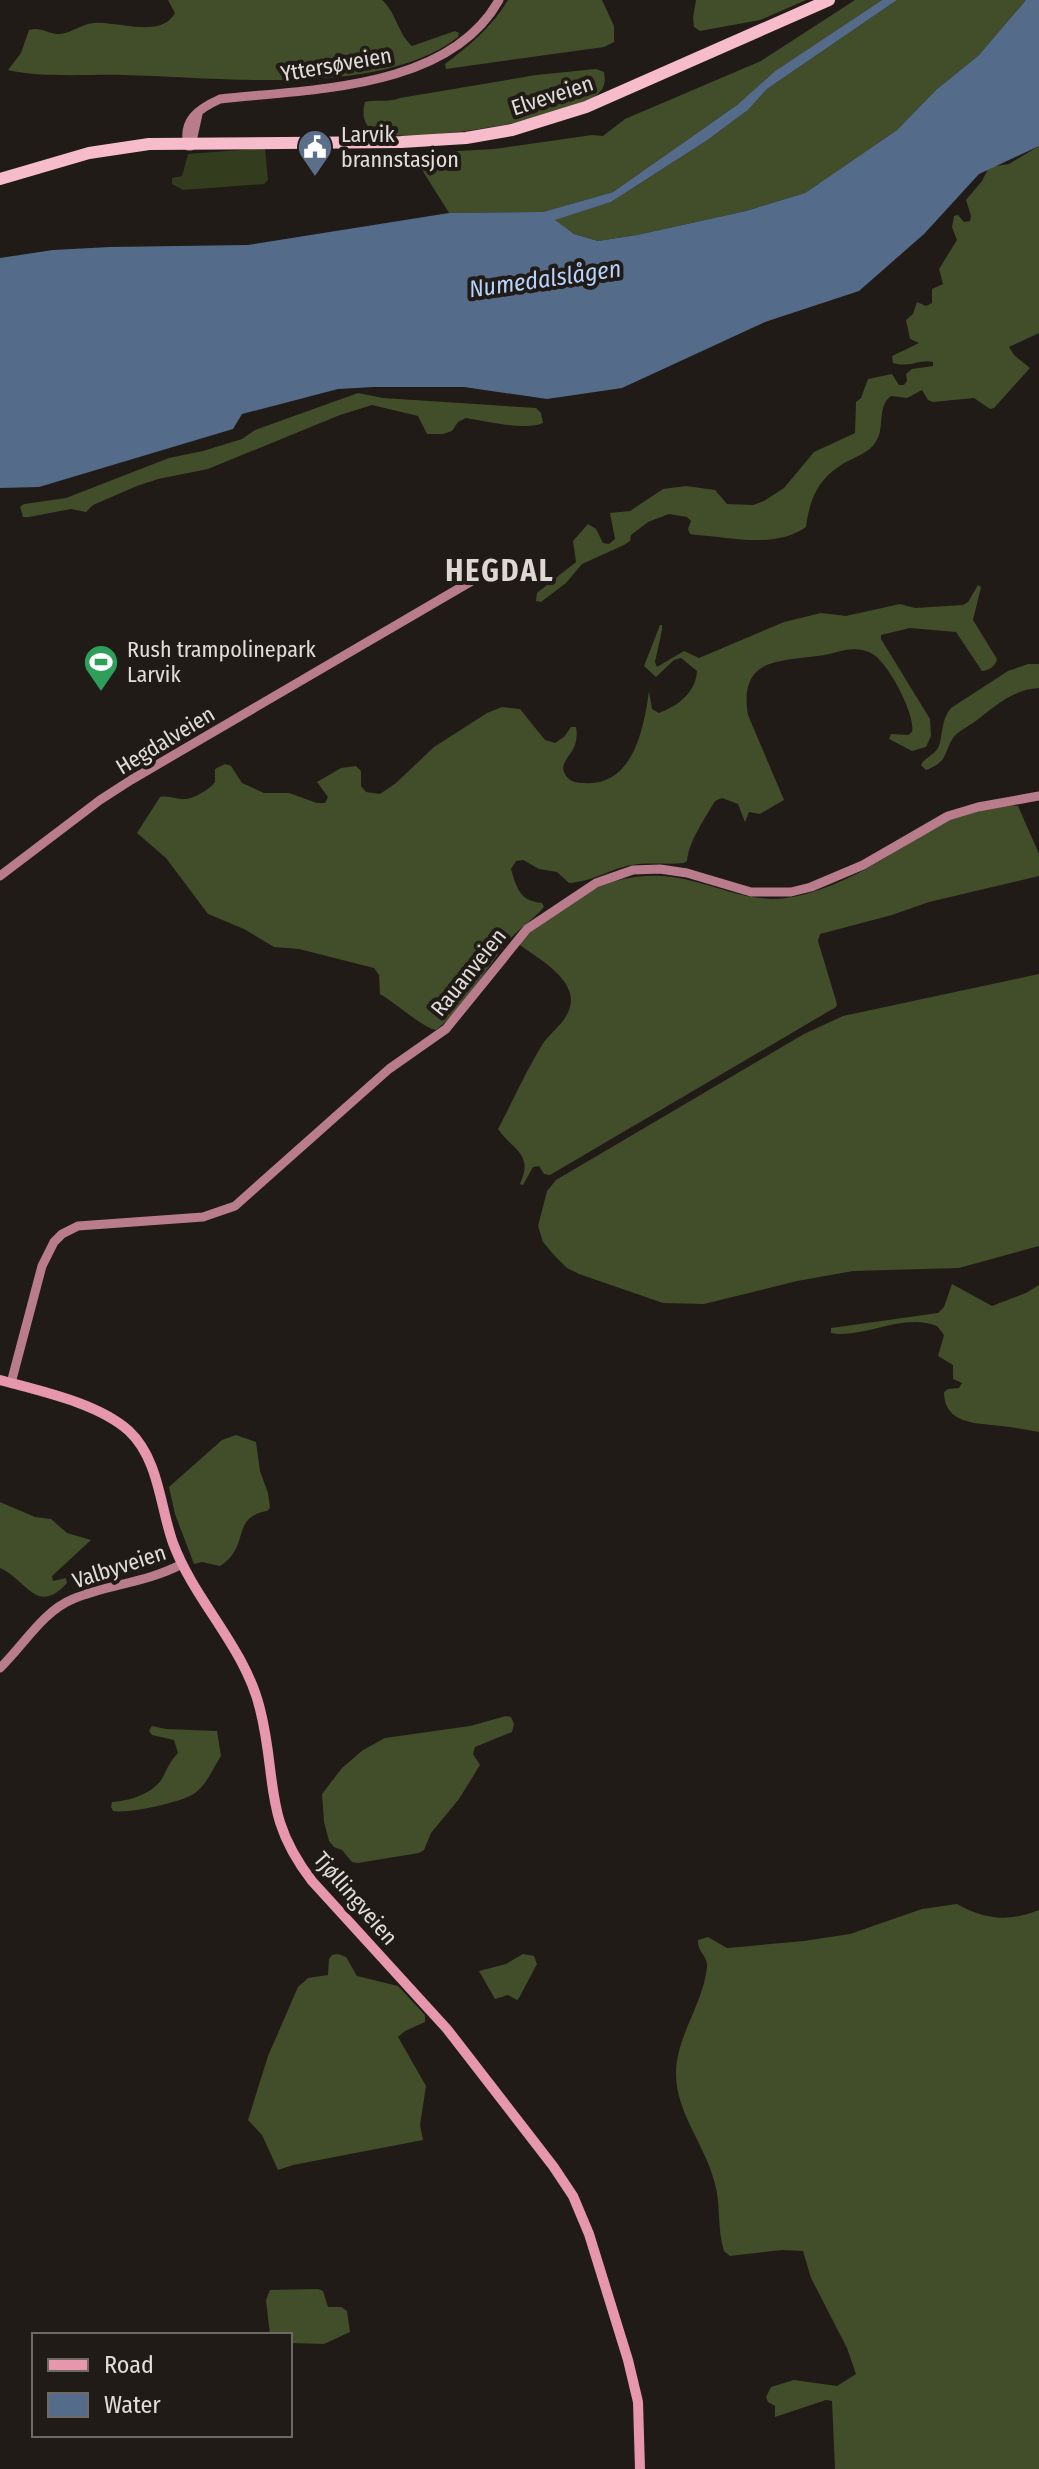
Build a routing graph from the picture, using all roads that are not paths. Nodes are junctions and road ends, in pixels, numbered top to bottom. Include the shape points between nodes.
1 (499, 0) edge
2 (829, 0) edge
3 (190, 145) junction
4 (0, 179) edge
5 (482, 575) dead end
6 (1039, 796) edge
7 (0, 876) edge
8 (6, 1382) edge
9 (182, 1564) junction
10 (0, 1668) edge
11 (638, 2469) edge

1 - 3 main road, Yttersøveien via 470,37 424,65 376,79 220,99 201,108
2 - 3 highway, Elveveien via 586,107 489,135
3 - 4 highway, Elveveien via 70,158
5 - 7 main road, Hegdalveien via 131,780
6 - 8 main road, Rauanveien via 952,815 863,865 796,891 751,892 660,869 633,870 596,883 527,929 446,1029 389,1069 235,1206 203,1217 90,1223 62,1234 45,1254
8 - 9 main road, Tjøllingveien via 85,1407 137,1439 151,1465
9 - 10 main road, Valbyveien via 73,1599 51,1613
9 - 11 main road, Tjøllingveien via 257,1696 271,1792 293,1855 447,2029 567,2185 583,2216 628,2360 640,2433

